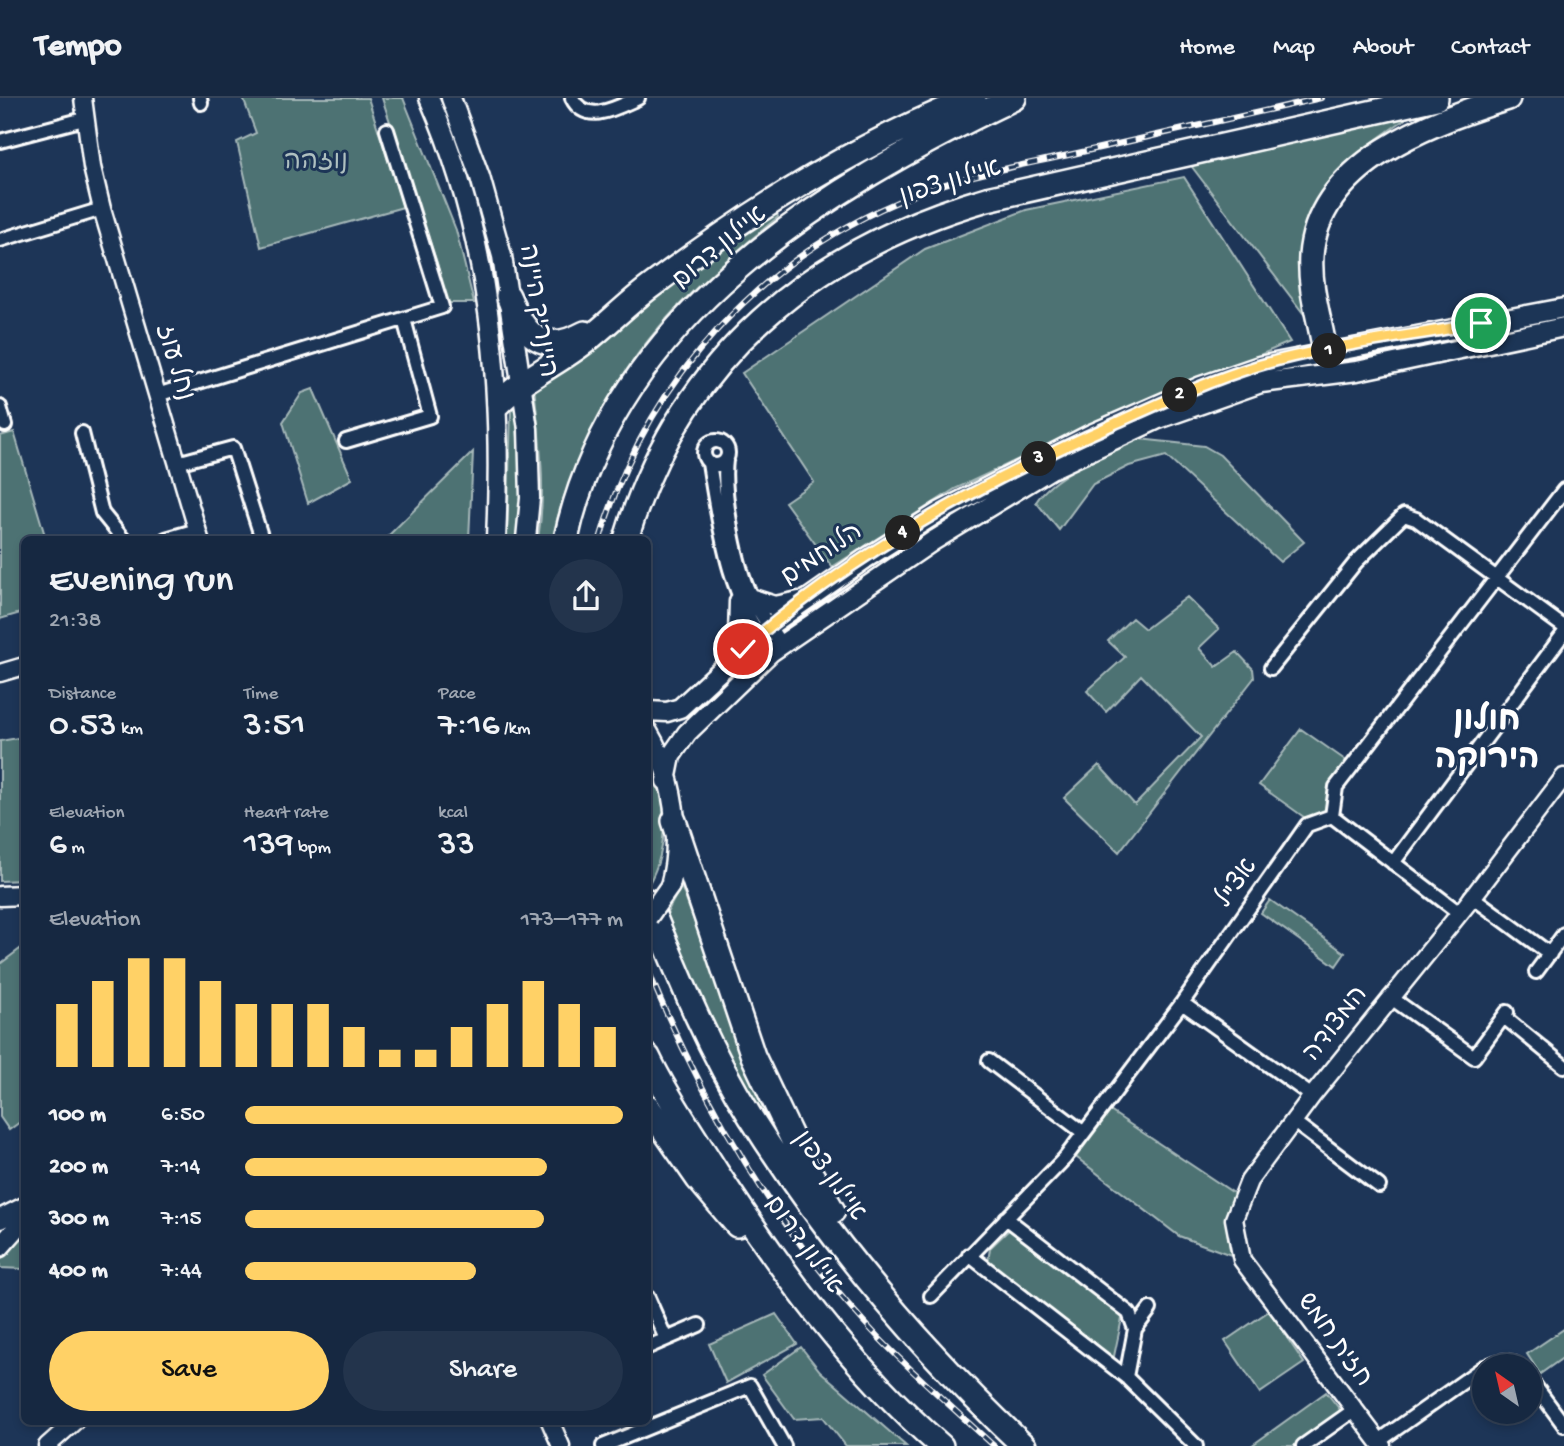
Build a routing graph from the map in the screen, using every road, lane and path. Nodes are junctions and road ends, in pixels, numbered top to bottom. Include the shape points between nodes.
1 (83, 98) edge
2 (429, 98) edge
3 (451, 98) edge
4 (572, 98) edge
5 (638, 98) edge
6 (974, 98) edge
7 (1014, 98) edge
8 (1436, 98) edge
9 (1508, 98) edge
10 (85, 119) junction
11 (387, 130) dead end
12 (0, 141) edge
13 (102, 209) junction
14 (0, 240) edge
15 (508, 296) junction
16 (1564, 308) edge
17 (617, 313) junction
18 (404, 319) junction
19 (1564, 327) edge
20 (1325, 352) junction
21 (1307, 375) junction
22 (522, 383) junction
23 (157, 395) junction
24 (499, 403) junction
25 (0, 407) edge
26 (5, 425) dead end
27 (82, 433) dead end
28 (346, 441) dead end
29 (726, 460) junction
30 (177, 463) junction
31 (709, 463) junction
32 (1564, 491) edge
33 (198, 535) edge
34 (121, 536) edge
35 (261, 536) edge
36 (496, 536) edge
37 (526, 536) edge
38 (567, 536) edge
39 (627, 536) edge
40 (1495, 579) junction
41 (808, 597) junction
42 (746, 600) junction
43 (1564, 627) edge
44 (764, 631) junction
45 (1564, 633) edge
46 (776, 648) junction
47 (21, 667) edge
48 (721, 668) junction
49 (1270, 668) dead end
50 (0, 673) edge
51 (651, 711) edge
52 (651, 737) edge
53 (666, 781) junction
54 (1562, 785) edge
55 (1332, 816) junction
56 (674, 821) junction
57 (1393, 863) junction
58 (21, 895) edge
59 (0, 896) edge
60 (1471, 896) junction
61 (651, 908) edge
62 (1458, 912) junction
63 (651, 914) edge
64 (1564, 934) edge
65 (1552, 950) junction
66 (1536, 972) dead end
67 (1390, 997) junction
68 (1182, 1003) junction
69 (989, 1061) dead end
70 (651, 1062) edge
71 (1564, 1066) edge
72 (1312, 1096) junction
73 (651, 1111) edge
74 (1294, 1122) junction
75 (1084, 1133) junction
76 (1379, 1186) dead end
77 (21, 1209) edge
78 (1006, 1218) junction
79 (0, 1219) edge
80 (1237, 1220) joint
81 (21, 1223) edge
82 (0, 1247) edge
83 (969, 1255) junction
84 (930, 1296) dead end
85 (889, 1304) junction
86 (651, 1305) edge
87 (1150, 1309) dead end
88 (699, 1325) dead end
89 (824, 1325) junction
90 (1135, 1329) junction
91 (666, 1339) junction
92 (651, 1346) edge
93 (1472, 1376) edge
94 (1126, 1377) junction
95 (1542, 1395) edge
96 (1354, 1410) junction
97 (71, 1425) edge
98 (552, 1425) edge
99 (1564, 1425) edge
100 (1381, 1444) edge
101 (47, 1446) edge
102 (561, 1446) edge
103 (603, 1446) edge
104 (784, 1446) edge
105 (941, 1446) edge
106 (1024, 1446) edge
107 (1196, 1446) edge
108 (1303, 1446) edge

1 - 10 street, נחל עוז
2 - 24 main road, היינריך היינה via 481,265
3 - 15 main road, היינריך היינה via 490,208
4 - 5 street via 589,113
6 - 17 highway via 934,113 827,169 713,242
7 - 38 highway, איילון דרום via 854,185 771,241 709,292 629,389 591,465
8 - 39 highway, איילון צפון via 987,199 924,218 853,252 781,301 712,374 661,454
9 - 20 highway via 1462,111 1402,138 1341,187 1319,224 1311,254 1314,304
10 - 12 street
10 - 13 street, נחל עוז
11 - 18 street via 442,307
13 - 14 street
13 - 23 street, נחל עוז
15 - 17 highway via 525,329 544,343 561,344
15 - 22 main road, היינריך היינה
16 - 20 main road, הלוחמים
17 - 22 highway via 578,348
18 - 23 street
18 - 28 street via 430,416
19 - 21 main road, הלוחמים via 1357,371
20 - 21 main road via 1323,365
20 - 41 main road, הלוחמים via 1230,375 1091,434 939,512
21 - 46 main road, הלוחמים via 1210,399 1051,469 933,541
22 - 24 highway
22 - 37 main road, היינריך היינה via 530,470
23 - 30 street, נחל עוז
24 - 36 main road, היינריך היינה
25 - 26 street
27 - 34 street via 102,513
29 - 31 street
29 - 31 street via 726,446 714,441 704,453
29 - 42 street via 725,492
30 - 33 street, נחל עוז
30 - 35 street via 233,448
31 - 42 street via 726,556
32 - 40 street
40 - 43 street
40 - 49 street via 1404,514 1356,562
40 - 55 street via 1336,787
41 - 42 main road via 780,607
41 - 44 main road, הלוחמים
42 - 44 street
42 - 48 main road via 738,636
44 - 46 street
44 - 48 main road, הלוחמים
45 - 57 street
46 - 53 main road, הלוחמים via 687,733 671,756
47 - 50 street
48 - 51 main road, הלוחמים via 680,708
52 - 53 main road
53 - 56 main road
54 - 60 street, המצודה
55 - 57 street
55 - 68 street, אצ"ל via 1307,825
56 - 63 main road, bridge via 677,849 670,886
56 - 85 highway via 767,1088 812,1175
57 - 62 street
58 - 59 main road
60 - 62 street, המצודה
60 - 65 street
61 - 85 highway, איילון צפון via 698,1019 750,1115 811,1204
62 - 67 street, המצודה
64 - 65 street
65 - 66 street
67 - 71 street via 1474,1057 1506,1014
67 - 72 street, המצודה
68 - 72 street
68 - 75 street, אצ"ל
69 - 75 street
70 - 89 highway, איילון דרום via 741,1209
72 - 74 street, המצודה
73 - 89 highway via 698,1180
74 - 76 street
74 - 80 street, המצודה via 1250,1181
75 - 78 street, אצ"ל
77 - 79 main road
78 - 83 street, אצ"ל
78 - 90 street via 1129,1313
80 - 96 street, חזית חמש via 1246,1264
81 - 82 main road
83 - 84 street, אצ"ל
83 - 94 street
85 - 106 highway, איילון צפון via 964,1390
86 - 91 street
87 - 90 street
88 - 91 street
89 - 105 highway, איילון דרום
90 - 94 street
91 - 92 street
93 - 100 street
94 - 107 street
95 - 99 street
96 - 100 street, חזית חמש
96 - 108 street
97 - 101 street
98 - 102 street
103 - 104 street via 750,1386

